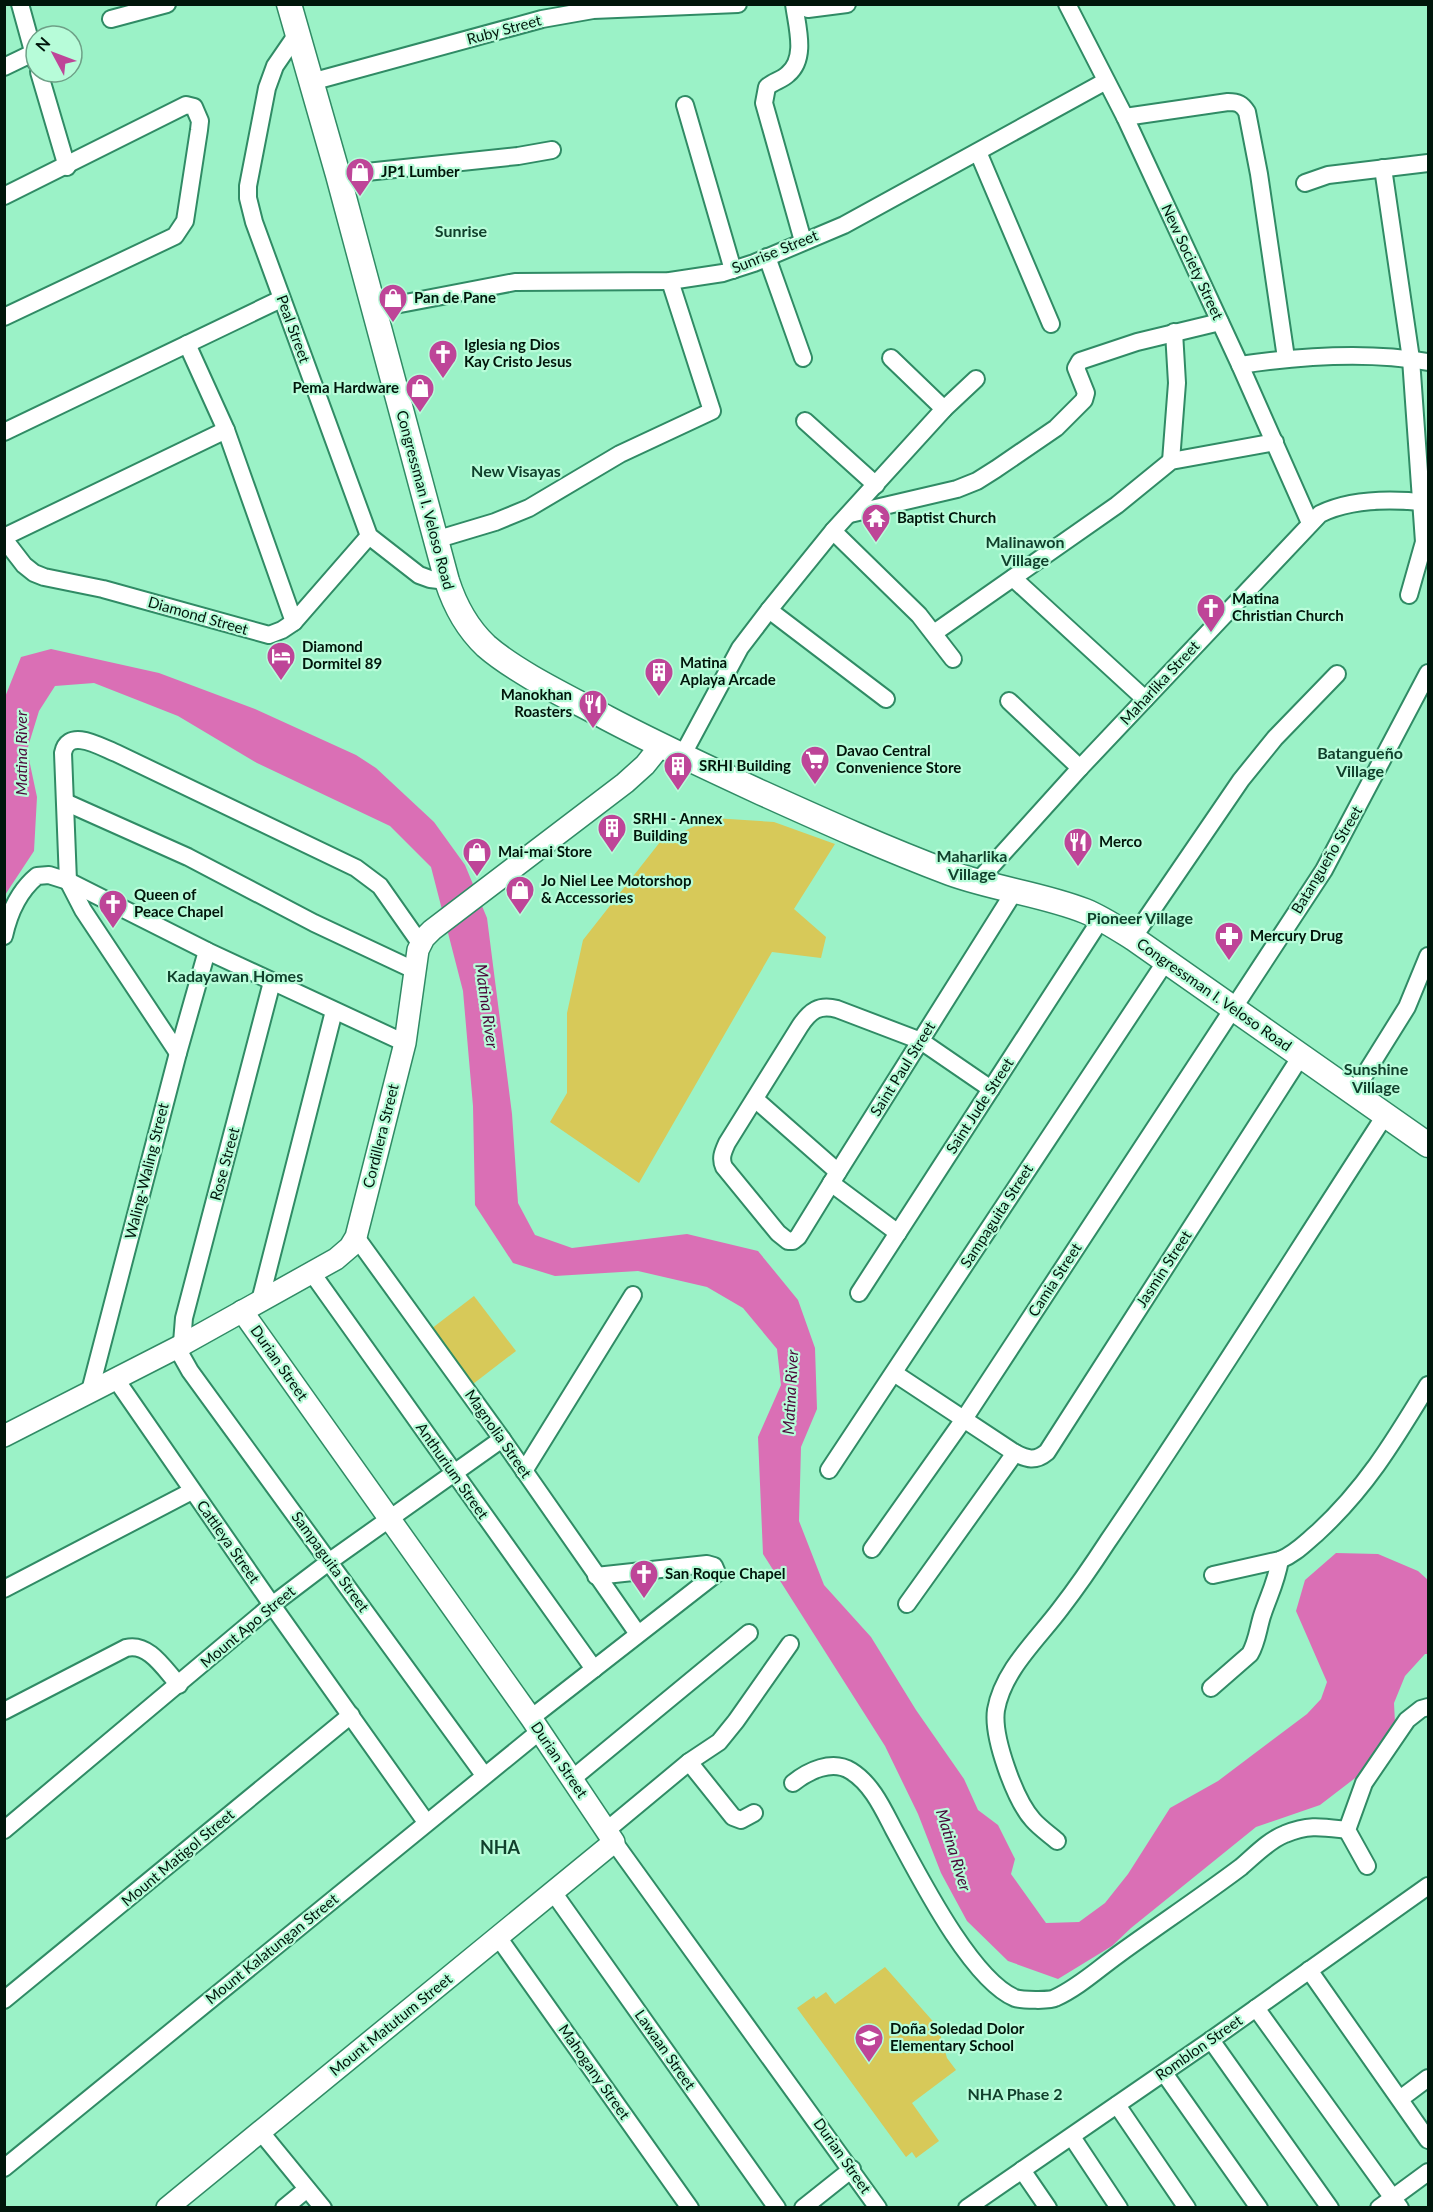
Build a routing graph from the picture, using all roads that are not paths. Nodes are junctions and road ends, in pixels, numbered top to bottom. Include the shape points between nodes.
1 (20, 4) edge
2 (167, 4) edge
3 (289, 4) edge
4 (738, 4) edge
5 (797, 4) edge
6 (847, 4) edge
7 (1067, 4) edge
8 (111, 19) dead end
9 (26, 24) edge
10 (297, 34) junction
11 (24, 61) edge
12 (4, 67) edge
13 (1106, 81) junction
14 (311, 82) junction
15 (43, 84) edge
16 (685, 105) dead end
17 (1125, 117) junction
18 (552, 150) dead end
19 (978, 152) junction
20 (1428, 163) edge
21 (67, 166) junction
22 (1383, 168) junction
23 (338, 175) junction
24 (1305, 183) dead end
25 (4, 196) edge
26 (803, 242) junction
27 (767, 257) junction
28 (733, 270) junction
29 (670, 281) junction
30 (281, 299) junction
31 (374, 309) junction
32 (4, 317) edge
33 (1220, 322) junction
34 (1051, 324) dead end
35 (1174, 332) junction
36 (187, 344) junction
37 (803, 358) dead end
38 (891, 358) dead end
39 (1286, 358) junction
40 (1411, 359) junction
41 (1428, 362) edge
42 (1240, 365) junction
43 (975, 379) dead end
44 (944, 409) junction
45 (805, 422) dead end
46 (226, 430) junction
47 (4, 432) edge
48 (1275, 442) junction
49 (1171, 461) junction
50 (876, 485) junction
51 (1424, 502) edge
52 (850, 514) junction
53 (1310, 523) junction
54 (833, 531) junction
55 (369, 536) junction
56 (4, 538) edge
57 (435, 540) junction
58 (1013, 578) junction
59 (447, 581) junction
60 (1409, 595) dead end
61 (769, 610) junction
62 (294, 622) junction
63 (934, 633) junction
64 (953, 659) dead end
65 (1428, 673) edge
66 (1337, 674) dead end
67 (886, 699) dead end
68 (1145, 699) junction
69 (1009, 701) dead end
70 (672, 751) junction
71 (1080, 768) junction
72 (65, 802) junction
73 (68, 881) junction
74 (977, 882) junction
75 (1014, 892) junction
76 (1101, 919) junction
77 (4, 936) edge
78 (426, 936) junction
79 (1133, 938) junction
80 (207, 951) junction
81 (1428, 956) edge
82 (1166, 961) junction
83 (414, 970) junction
84 (272, 982) junction
85 (1233, 1009) junction
86 (334, 1011) junction
87 (921, 1041) junction
88 (405, 1043) junction
89 (178, 1053) junction
90 (1301, 1056) junction
91 (992, 1089) junction
92 (1354, 1092) junction
93 (755, 1099) junction
94 (1386, 1114) junction
95 (1428, 1145) edge
96 (835, 1178) junction
97 (898, 1233) junction
98 (356, 1237) junction
99 (312, 1273) junction
100 (859, 1293) dead end
101 (633, 1295) dead end
102 (251, 1306) junction
103 (180, 1346) junction
104 (894, 1373) junction
105 (115, 1378) junction
106 (1428, 1385) edge
107 (90, 1391) junction
108 (964, 1419) junction
109 (4, 1436) edge
110 (502, 1439) junction
111 (1015, 1453) junction
112 (829, 1470) dead end
113 (524, 1471) junction
114 (454, 1475) junction
115 (192, 1491) junction
116 (390, 1519) junction
117 (872, 1549) dead end
118 (1280, 1560) junction
119 (330, 1561) junction
120 (1213, 1575) dead end
121 (597, 1576) junction
122 (4, 1589) edge
123 (272, 1605) junction
124 (907, 1605) dead end
125 (748, 1633) dead end
126 (638, 1634) junction
127 (790, 1644) dead end
128 (594, 1669) junction
129 (179, 1685) junction
130 (1211, 1688) dead end
131 (1428, 1707) edge
132 (4, 1711) edge
133 (351, 1715) junction
134 (535, 1724) junction
135 (689, 1762) junction
136 (484, 1775) junction
137 (572, 1779) junction
138 (793, 1783) dead end
139 (754, 1813) dead end
140 (426, 1822) junction
141 (4, 1830) edge
142 (1347, 1830) junction
143 (610, 1836) junction
144 (1057, 1841) dead end
145 (1367, 1866) dead end
146 (1428, 1886) edge
147 (553, 1892) junction
148 (498, 1937) junction
149 (1309, 1970) junction
150 (4, 2000) edge
151 (1256, 2008) junction
152 (1211, 2040) junction
153 (1164, 2073) junction
154 (1428, 2078) edge
155 (1400, 2098) junction
156 (1117, 2105) junction
157 (260, 2131) junction
158 (1072, 2137) junction
159 (1428, 2139) edge
160 (4, 2168) edge
161 (852, 2169) junction
162 (1022, 2170) junction
163 (1428, 2172) edge
164 (307, 2189) junction
165 (1396, 2203) edge
166 (969, 2207) edge
167 (167, 2208) edge
168 (284, 2208) edge
169 (323, 2208) edge
170 (690, 2208) edge
171 (777, 2208) edge
172 (803, 2208) edge
173 (878, 2208) edge
174 (1048, 2208) edge
175 (1119, 2208) edge
176 (1187, 2208) edge
177 (1259, 2208) edge
178 (1330, 2208) edge
179 (1378, 2208) edge

1 - 9 street
2 - 8 street
3 - 10 main road, Congressman I. Veloso Road
4 - 14 street, Ruby Street via 583,12 542,19
5 - 6 street via 808,9
5 - 26 street via 800,55 789,73 767,87 764,103
7 - 13 street, New Society Street
10 - 14 main road, Congressman I. Veloso Road
10 - 30 street, Peal Street via 275,66 267,88 248,186 254,222
11 - 12 street
13 - 17 street, New Society Street
13 - 19 street, Sunrise Street
14 - 23 main road, Congressman I. Veloso Road
15 - 21 street
16 - 28 street
17 - 33 street, New Society Street
17 - 39 street via 1228,102 1244,107 1259,174
18 - 23 street
19 - 26 street, Sunrise Street via 844,225
19 - 34 street
20 - 22 street
21 - 25 street
21 - 32 street via 186,105 194,107 200,121 185,221 179,232 170,240
22 - 24 street via 1328,175
22 - 40 street
23 - 31 main road, Congressman I. Veloso Road
26 - 27 street, Sunrise Street
27 - 28 street, Sunrise Street
27 - 37 street
28 - 29 street, Sunrise Street
29 - 31 street, Sunrise Street via 515,282
29 - 57 street via 712,411 620,454 529,508
30 - 36 street
30 - 55 street, Peal Street
31 - 57 main road, Congressman I. Veloso Road
33 - 35 street
33 - 42 street, New Society Street
35 - 49 street via 1176,383
35 - 52 street via 1080,361 1076,368 1086,393 1084,400 1056,428 976,481 925,498
36 - 46 street
36 - 47 street
38 - 44 street
39 - 40 street
39 - 42 street
40 - 41 street
40 - 51 street
42 - 48 street, New Society Street
43 - 44 street
44 - 50 street
45 - 50 street
46 - 56 street
46 - 62 street
48 - 49 street
48 - 53 street, New Society Street
49 - 58 street via 1117,505
50 - 52 street
51 - 53 street, Maharlika Street via 1352,503 1320,514
51 - 60 street via 1424,542
52 - 54 street
53 - 68 street, Maharlika Street
54 - 61 street
54 - 63 street
55 - 59 street via 419,575
55 - 62 street, Diamond Street
56 - 62 street, Diamond Street via 24,565 44,577 103,589 269,635
57 - 59 main road, Congressman I. Veloso Road
58 - 63 street
58 - 68 street
59 - 70 main road, Congressman I. Veloso Road via 462,616 488,647 571,699
61 - 67 street
61 - 70 street
63 - 64 street
65 - 85 street, Batangueño Street via 1324,870
66 - 79 street via 1260,756
68 - 71 street, Maharlika Street
69 - 71 street
70 - 74 main road, Congressman I. Veloso Road via 872,843
70 - 78 street via 645,765
71 - 74 street, Maharlika Street
72 - 73 street
72 - 78 street via 64,747 76,739 91,742 356,868
72 - 83 street via 188,857
73 - 77 street via 42,874 33,880 10,914
73 - 80 street
73 - 89 street
74 - 75 main road, Congressman I. Veloso Road
75 - 76 main road, Congressman I. Veloso Road via 1068,905
75 - 87 street, Saint Paul Street
76 - 79 main road, Congressman I. Veloso Road
76 - 91 street, Saint Jude Street
78 - 83 street, Cordillera Street
79 - 82 main road, Congressman I. Veloso Road
80 - 84 street
80 - 89 street, Waling-Waling Street
81 - 92 street via 1407,1007
82 - 85 main road, Congressman I. Veloso Road
82 - 104 street, Sampaguita Street
83 - 88 street, Cordillera Street
84 - 86 street
84 - 103 street, Rose Street
85 - 90 main road, Congressman I. Veloso Road
85 - 108 street, Camia Street
86 - 88 street
86 - 102 street
87 - 91 street
87 - 93 street via 837,1009 816,1008 800,1026
87 - 96 street, Saint Paul Street
88 - 98 street, Cordillera Street
89 - 107 street, Waling-Waling Street
90 - 92 main road, Congressman I. Veloso Road
90 - 111 street, Jasmin Street via 1047,1452 1033,1460
91 - 97 street, Saint Jude Street
92 - 94 main road, Congressman I. Veloso Road
93 - 96 street
93 - 96 street, Saint Paul Street via 723,1151 722,1162 778,1233 794,1241
94 - 95 main road, Congressman I. Veloso Road
94 - 144 street via 1162,1462 1002,1688 995,1712 1009,1776 1021,1804
96 - 97 street
97 - 100 street, Saint Jude Street
98 - 99 street, Cordillera Street via 344,1253
98 - 110 street, Magnolia Street
99 - 102 street, Cordillera Street
99 - 114 street, Anthurium Street
101 - 113 street
102 - 103 street, Cordillera Street
102 - 116 street, Durian Street
103 - 105 street, Cordillera Street
103 - 119 street, Sampaguita Street via 190,1371
104 - 108 street
104 - 112 street, Sampaguita Street
105 - 107 street, Cordillera Street
105 - 115 street, Cattleya Street
106 - 118 street via 1367,1480 1309,1540
107 - 109 street, Cordillera Street
108 - 111 street
108 - 117 street, Camia Street
110 - 113 street, Magnolia Street
110 - 114 street, Mount Apo Street
111 - 124 street
113 - 121 street, Magnolia Street
114 - 116 street, Mount Apo Street
114 - 128 street, Anthurium Street
115 - 122 street
115 - 123 street, Cattleya Street
116 - 119 street, Mount Apo Street
116 - 134 street, Durian Street
118 - 120 street
118 - 130 street via 1254,1646
119 - 123 street, Mount Apo Street
119 - 136 street, Sampaguita Street
121 - 126 street, Magnolia Street
121 - 126 street, Mount Kalatungan Street via 707,1564 716,1569 715,1576
123 - 129 street, Mount Apo Street
123 - 133 street, Cattleya Street
125 - 137 street
126 - 128 street, Mount Kalatungan Street
127 - 135 street, Mount Matutum Street via 719,1742
128 - 134 street, Mount Kalatungan Street
129 - 132 street via 148,1652 133,1646
129 - 141 street, Mount Apo Street
131 - 142 street via 1407,1720 1364,1783
133 - 140 street, Cattleya Street
133 - 150 street, Mount Matigol Street
134 - 136 street, Mount Kalatungan Street
134 - 137 street, Durian Street
135 - 139 street via 733,1817 741,1821
135 - 143 street, Mount Matutum Street
136 - 140 street, Mount Kalatungan Street
137 - 143 street, Durian Street
138 - 142 street via 823,1767 851,1771 874,1794 951,1930 1000,1988 1016,1998 1053,2000 1090,1978 1282,1835 1313,1826
140 - 160 street, Mount Kalatungan Street
142 - 145 street
143 - 147 street, Mount Matutum Street
143 - 161 street, Durian Street
146 - 149 street, Romblon Street
147 - 148 street, Mount Matutum Street
147 - 171 street, Lawaan Street
148 - 157 street, Mount Matutum Street
148 - 170 street, Mahogany Street
149 - 151 street, Romblon Street
149 - 155 street
151 - 152 street, Romblon Street
151 - 165 street
152 - 153 street, Romblon Street
152 - 178 street
153 - 156 street, Romblon Street
153 - 177 street
154 - 155 street
155 - 159 street
156 - 158 street, Romblon Street
156 - 176 street
157 - 164 street
157 - 167 street, Mount Matutum Street
158 - 162 street, Romblon Street
158 - 175 street
161 - 172 street
161 - 173 street, Durian Street
162 - 166 street, Romblon Street
162 - 174 street
163 - 165 street
164 - 168 street
164 - 169 street
165 - 179 street

